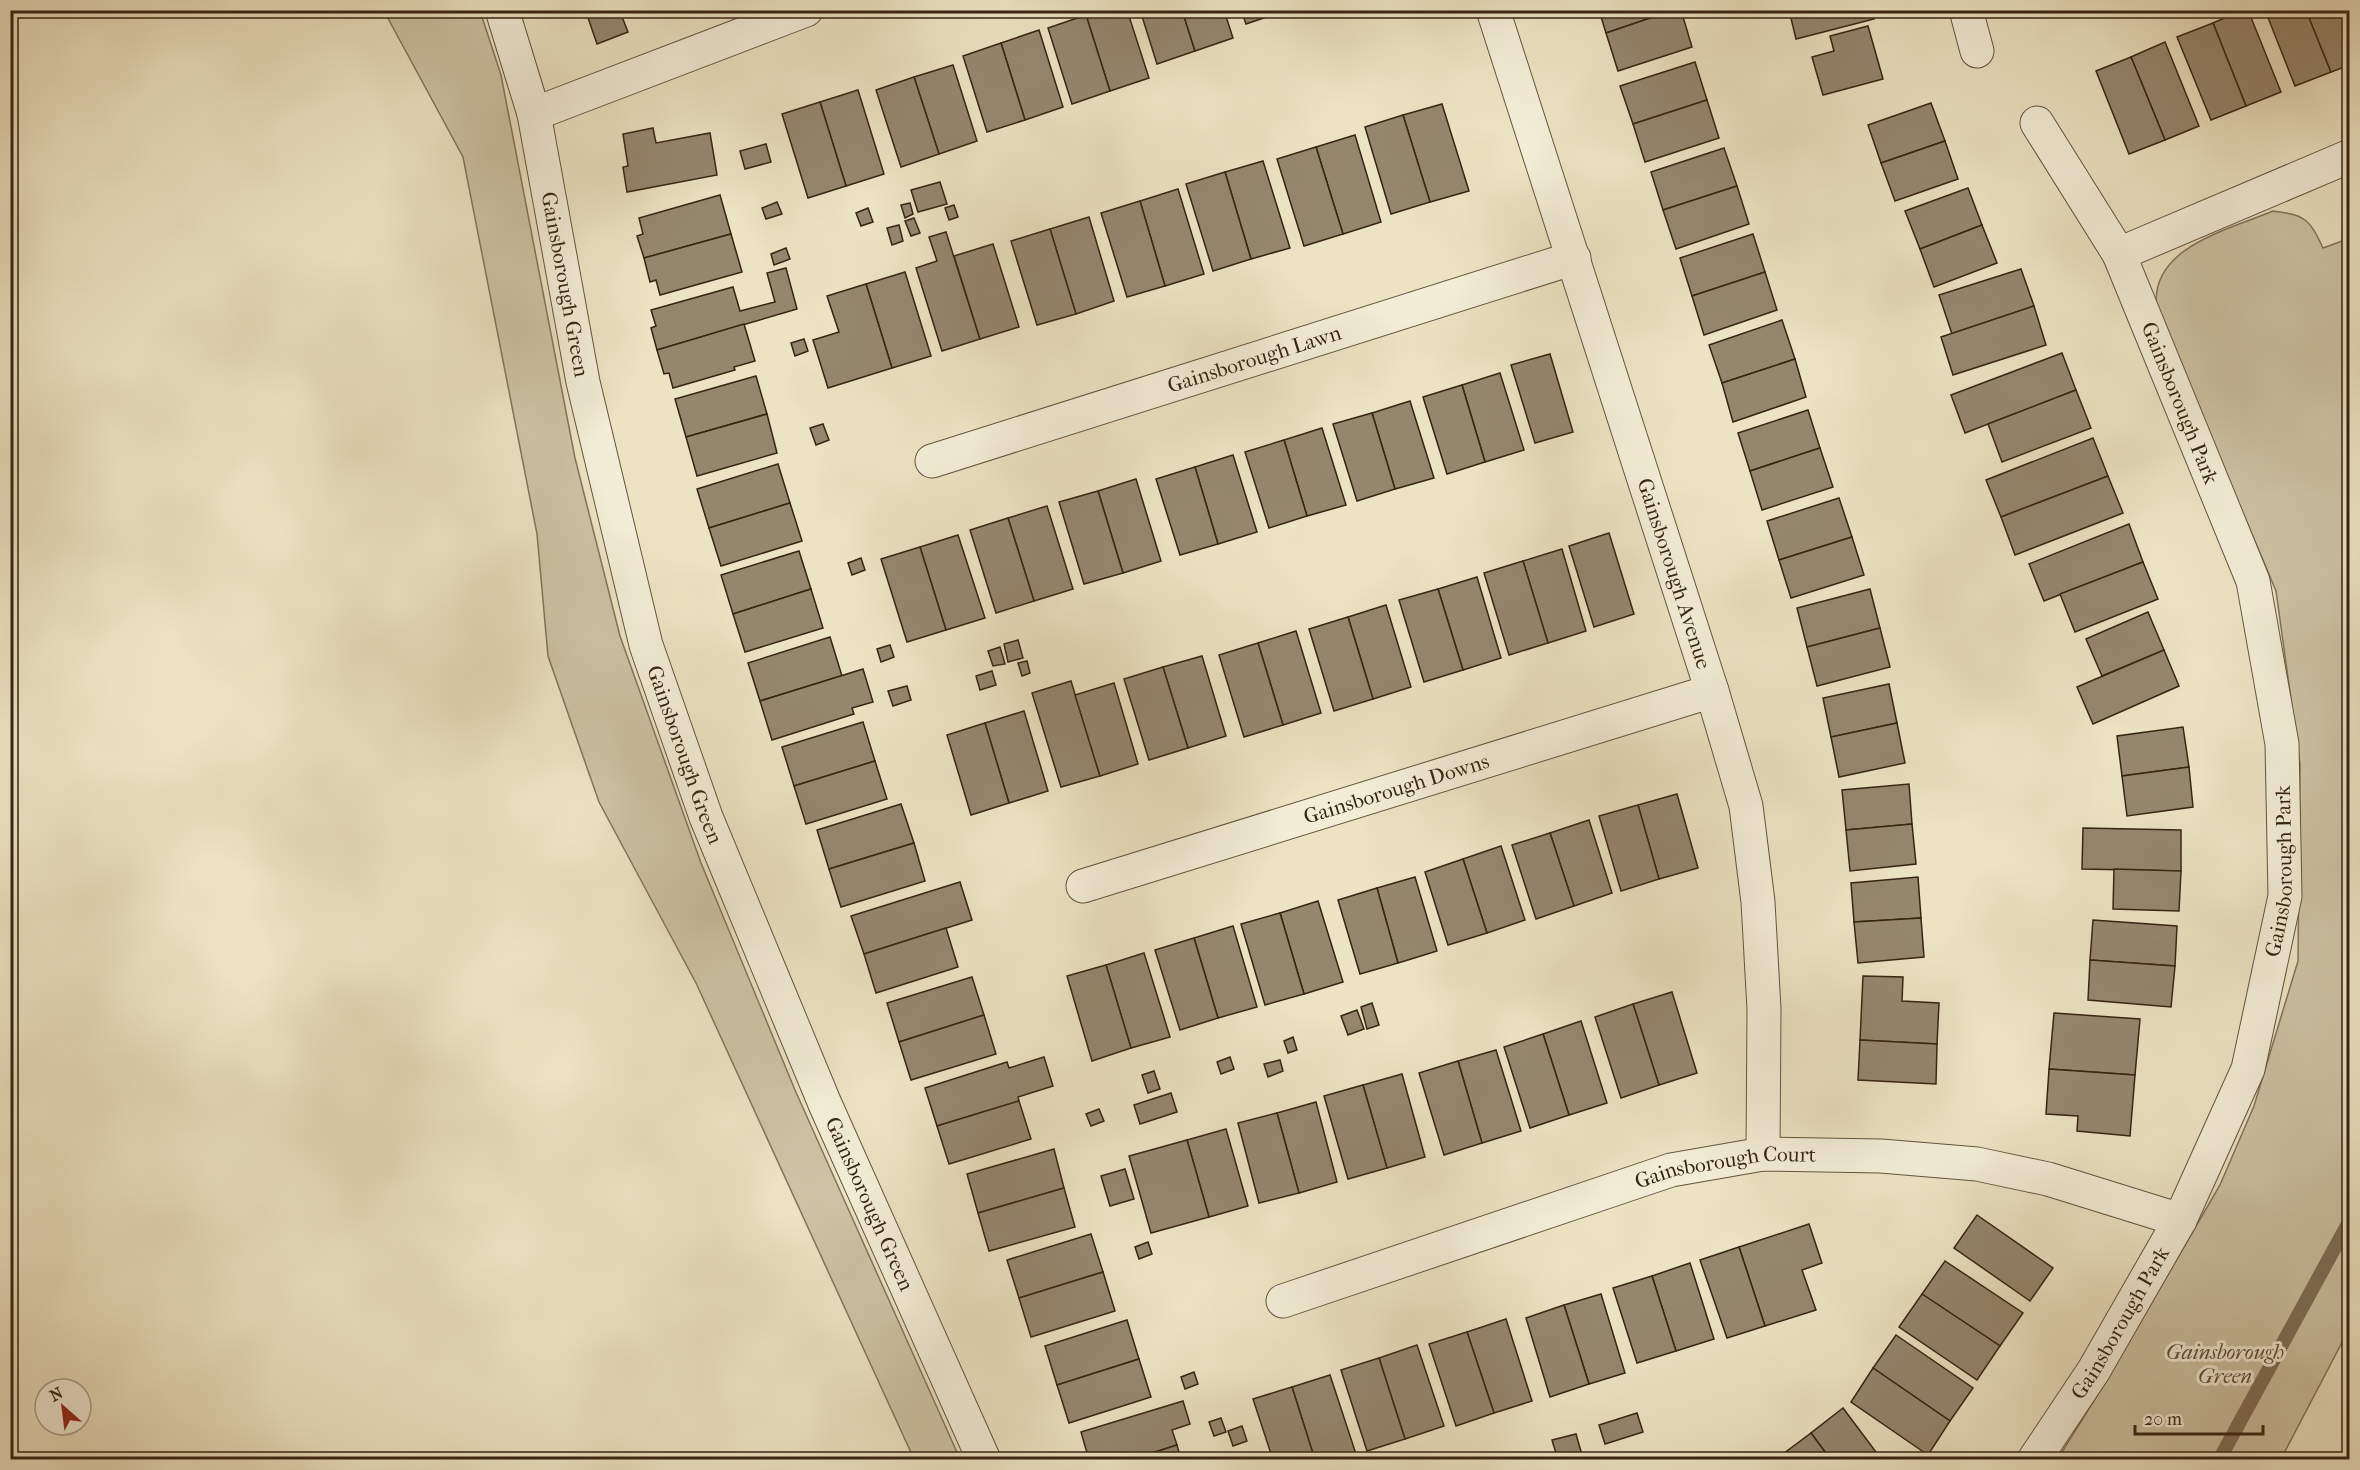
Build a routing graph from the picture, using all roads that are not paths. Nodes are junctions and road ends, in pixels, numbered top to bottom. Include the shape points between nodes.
1 (502, 10) edge
2 (806, 10) edge
3 (1493, 10) edge
4 (1966, 10) edge
5 (1977, 51) dead end
6 (534, 114) junction
7 (2037, 123) dead end
8 (2349, 156) edge
9 (2119, 254) junction
10 (1574, 258) junction
11 (932, 461) dead end
12 (1712, 691) junction
13 (1083, 886) dead end
14 (1763, 1154) junction
15 (2180, 1220) junction
16 (1283, 1301) dead end
17 (984, 1460) edge
18 (2034, 1460) edge

1 - 6 street, Gainsborough Green
2 - 6 street
3 - 10 street, Gainsborough Avenue
4 - 5 street
6 - 17 street, Gainsborough Green via 583,382 646,645 706,817 825,1104
7 - 9 street, Gainsborough Park
8 - 9 street
9 - 15 street, Gainsborough Park via 2253,581 2282,744 2285,896 2248,1069
10 - 11 street, Gainsborough Lawn
10 - 12 street, Gainsborough Avenue
12 - 13 street, Gainsborough Downs
12 - 14 street, Gainsborough Avenue via 1746,806 1758,902 1764,1009
14 - 15 street, Gainsborough Court via 1881,1156 1977,1164 2048,1179
14 - 16 street, Gainsborough Court via 1671,1170
15 - 18 street, Gainsborough Park via 2094,1370

